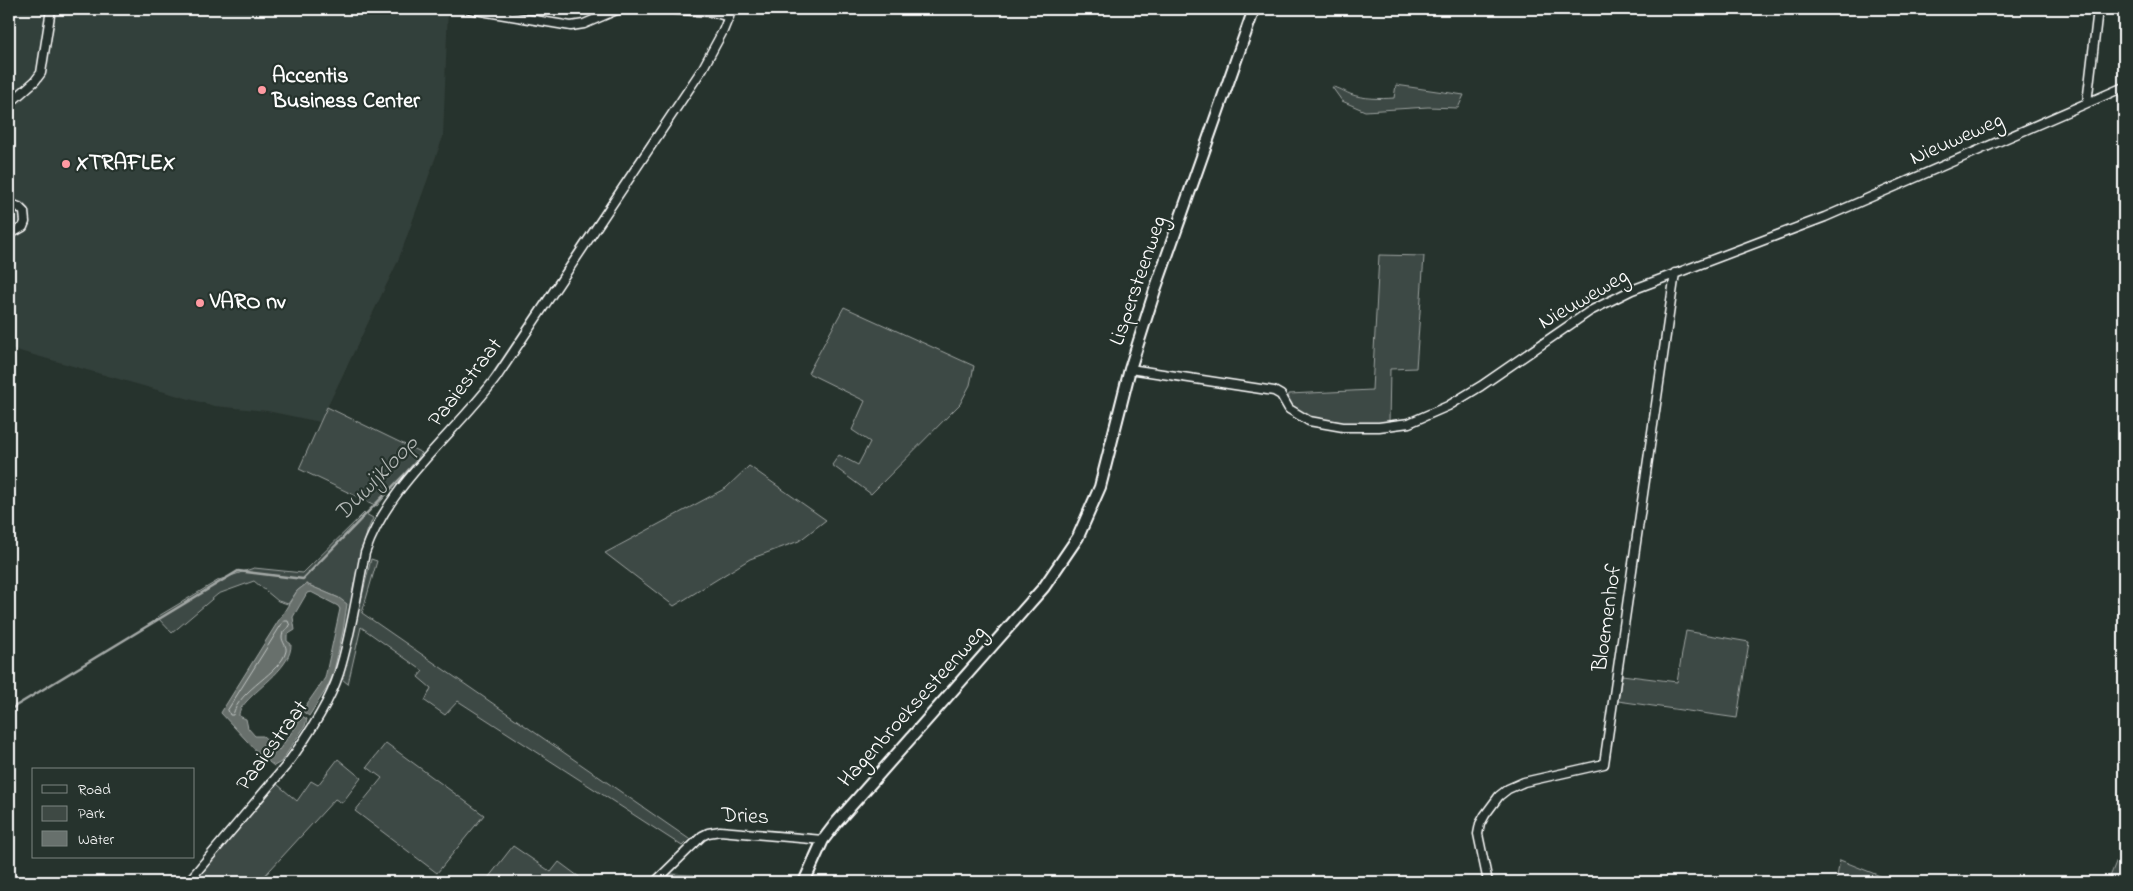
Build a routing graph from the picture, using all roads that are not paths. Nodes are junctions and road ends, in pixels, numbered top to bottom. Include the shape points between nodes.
1 (51, 9) edge
2 (469, 9) edge
3 (619, 9) edge
4 (664, 9) edge
5 (1254, 9) edge
6 (2098, 9) edge
7 (731, 13) edge
8 (2124, 87) edge
9 (2087, 103) junction
10 (9, 104) edge
11 (9, 204) edge
12 (9, 230) edge
13 (1675, 273) junction
14 (1130, 369) junction
15 (1060, 564) joint
16 (823, 840) junction
17 (188, 882) edge
18 (655, 882) edge
19 (804, 882) edge
20 (1488, 882) edge

1 - 10 street via 42,73
2 - 3 street via 571,26
4 - 7 street
5 - 14 street, Lispersteenweg via 1154,290
6 - 9 street
7 - 17 street, Paaiestraat via 703,68 496,378 378,519 365,552 339,673 328,700 296,752
8 - 9 street, Nieuweweg
9 - 13 street, Nieuweweg via 1833,214
11 - 12 street via 24,212 25,222 23,228 14,232
13 - 14 street, Nieuweweg via 1590,311 1481,386 1410,423 1379,428 1309,421 1289,409 1281,395 1274,391
13 - 20 street, Bloemenhof via 1604,764 1524,782 1499,796 1480,824 1478,834
14 - 15 street, Lispersteenweg via 1100,487 1078,537
15 - 16 street, Hagenbroeksesteenweg via 1044,587
16 - 18 street, Dries via 720,831 708,833
16 - 19 street, Hagenbroeksesteenweg

